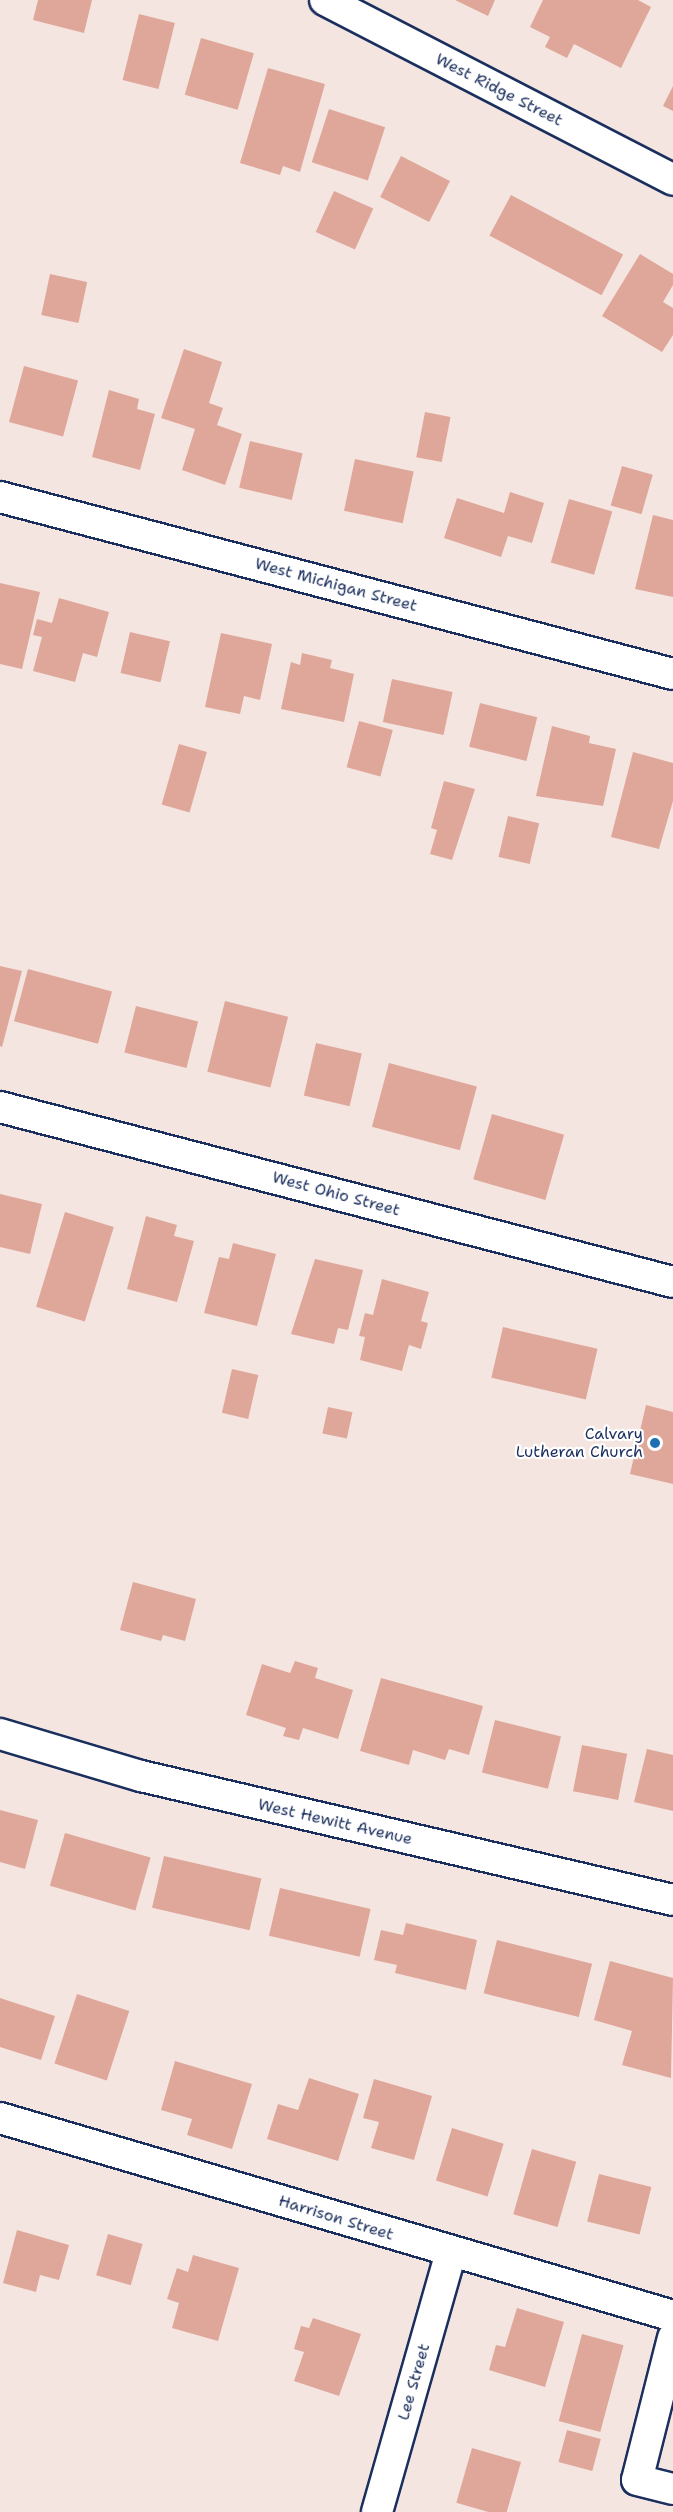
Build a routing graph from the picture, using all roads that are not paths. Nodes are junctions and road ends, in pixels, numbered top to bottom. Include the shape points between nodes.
1 (343, 4) edge
2 (673, 180) edge
3 (0, 496) edge
4 (673, 674) edge
5 (0, 1107) edge
6 (673, 1282) edge
7 (0, 1734) edge
8 (673, 1900) edge
9 (0, 2118) edge
10 (451, 2252) junction
11 (673, 2316) edge
12 (673, 2338) edge
13 (673, 2489) edge
14 (377, 2512) edge

1 - 2 street, West Ridge Street
3 - 4 street, West Michigan Street
5 - 6 street, West Ohio Street
7 - 8 street, West Hewitt Avenue via 141,1776
9 - 10 street, Harrison Street
10 - 11 street, Harrison Street
10 - 14 street, Lee Street
12 - 13 street via 637,2480

